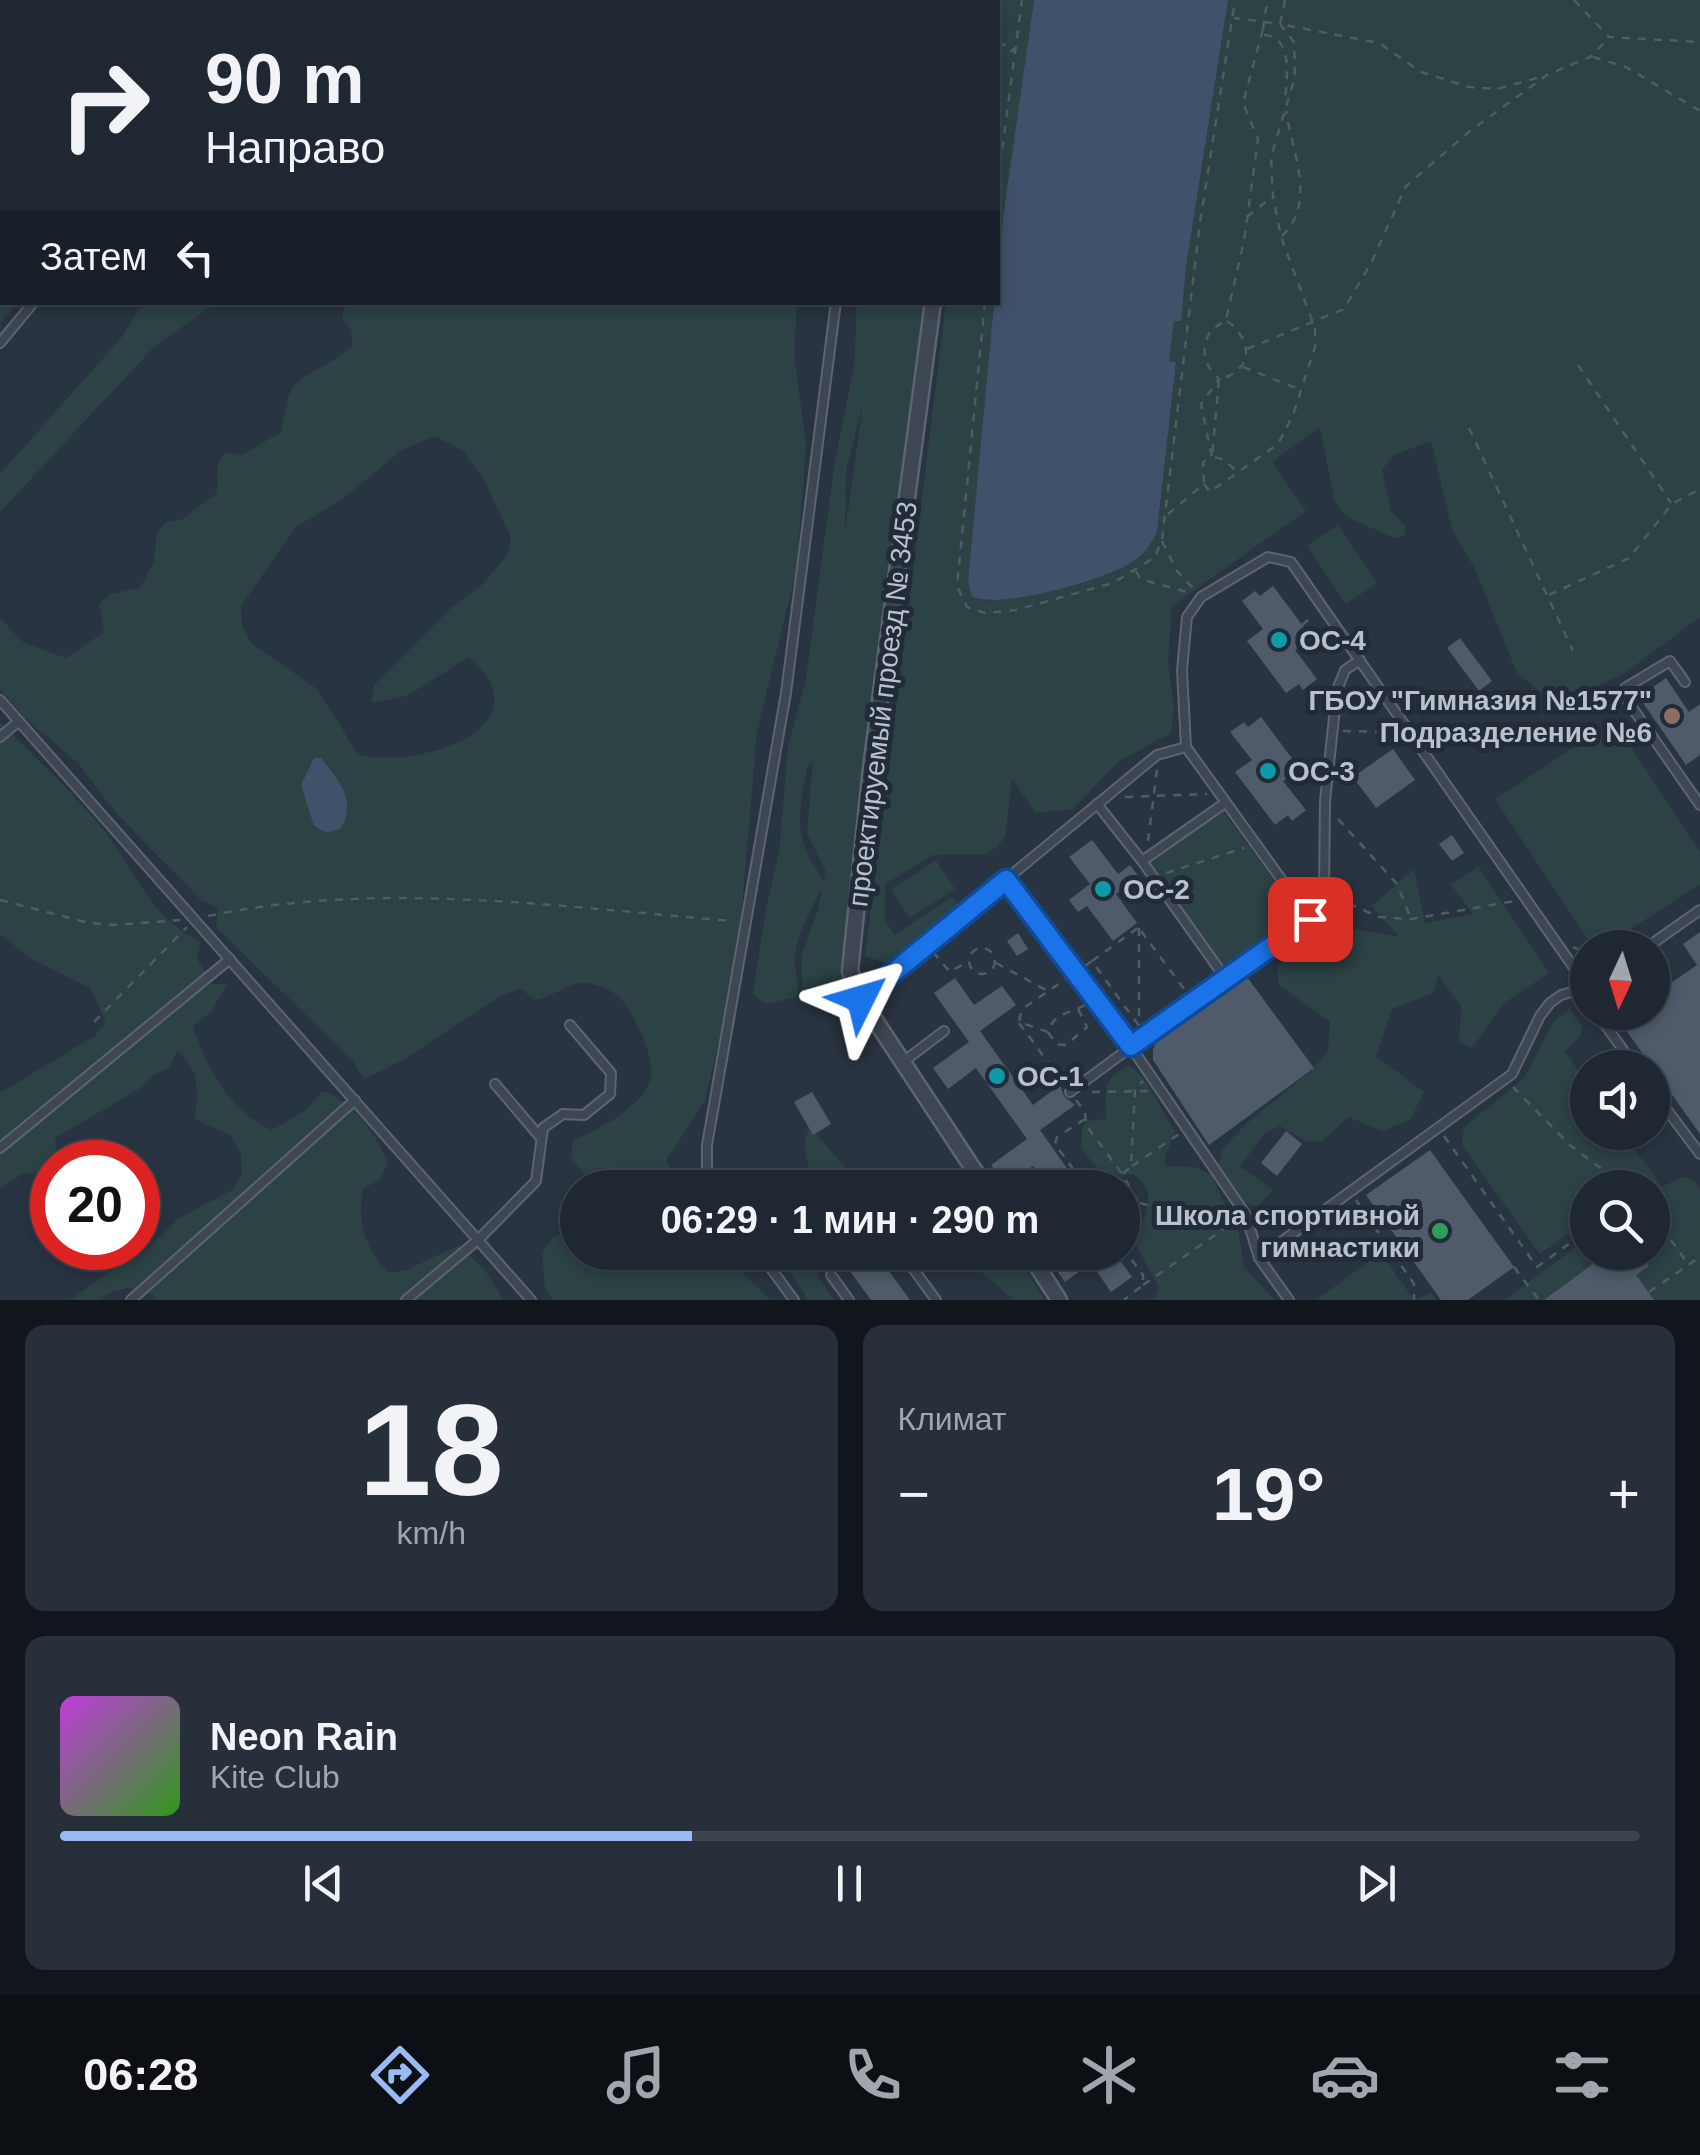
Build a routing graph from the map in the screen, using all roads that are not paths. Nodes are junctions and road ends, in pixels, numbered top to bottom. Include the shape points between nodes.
1 (32, 305) edge
2 (836, 305) edge
3 (933, 305) edge
4 (0, 344) edge
5 (1360, 660) junction
6 (1685, 682) dead end
7 (0, 700) edge
8 (19, 721) junction
9 (0, 738) edge
10 (1186, 747) junction
11 (1100, 801) junction
12 (1225, 803) junction
13 (1700, 804) edge
14 (1144, 859) junction
15 (1006, 880) junction
16 (1700, 910) edge
17 (1310, 919) junction
18 (1670, 931) edge
19 (230, 959) junction
20 (1570, 962) edge
21 (1226, 979) junction
22 (1570, 993) edge
23 (861, 999) junction
24 (570, 1025) dead end
25 (944, 1031) dead end
26 (1131, 1046) junction
27 (903, 1062) junction
28 (495, 1084) dead end
29 (1070, 1092) road end
30 (356, 1100) junction
31 (1670, 1114) edge
32 (541, 1138) junction
33 (0, 1148) edge
34 (1700, 1154) edge
35 (708, 1170) edge
36 (974, 1170) edge
37 (478, 1239) junction
38 (1259, 1258) junction
39 (772, 1270) edge
40 (914, 1270) edge
41 (1040, 1270) edge
42 (831, 1275) dead end
43 (131, 1300) edge
44 (406, 1300) edge
45 (531, 1300) edge
46 (794, 1300) edge
47 (849, 1300) edge
48 (936, 1300) edge
49 (1059, 1300) edge
50 (1289, 1300) edge

1 - 4 lane
2 - 35 lane via 786,693
3 - 23 street, проектируемый проезд № 3453 via 852,943 850,971
5 - 10 lane via 1291,562 1268,556 1200,597 1187,617
5 - 17 lane via 1345,670 1337,690 1324,892
5 - 20 lane
6 - 13 lane via 1670,661 1625,688 1624,696
7 - 8 lane
8 - 9 lane
8 - 19 lane
10 - 11 lane via 1157,754
10 - 12 lane
11 - 14 lane
11 - 15 lane
12 - 14 lane
12 - 17 lane
14 - 21 lane
15 - 23 lane
15 - 26 lane
16 - 18 lane
17 - 21 lane
19 - 30 lane
19 - 33 lane
21 - 26 lane
22 - 38 lane via 1540,1016 1506,1079
23 - 27 street, проектируемый проезд № 3453
24 - 32 lane via 612,1073 610,1094 584,1115 555,1118
25 - 27 lane
26 - 29 lane
26 - 38 lane via 1246,1214
27 - 36 street, проектируемый проезд № 3453
28 - 32 lane
30 - 37 lane
30 - 43 lane
31 - 34 lane
32 - 37 lane via 536,1181
37 - 44 lane
37 - 45 lane
38 - 50 lane
39 - 46 lane
40 - 48 lane
41 - 49 street
42 - 47 lane

